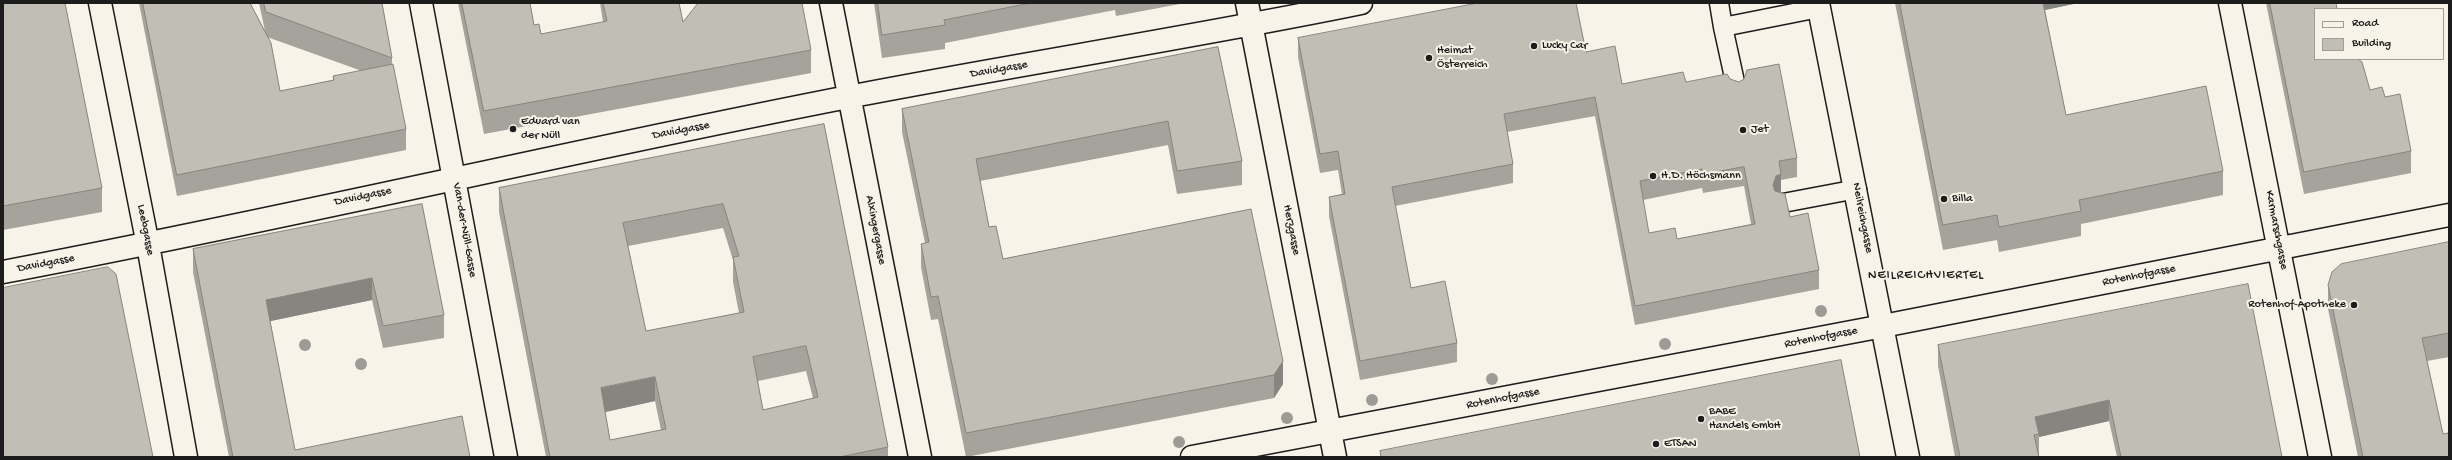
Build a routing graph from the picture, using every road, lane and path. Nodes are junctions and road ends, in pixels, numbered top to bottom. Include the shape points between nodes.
1 (100, 3) edge
2 (421, 3) edge
3 (831, 3) edge
4 (1247, 3) edge
5 (1361, 3) edge
6 (1719, 3) edge
7 (2230, 3) edge
8 (1819, 6) edge
9 (1251, 25) junction
10 (1723, 27) junction
11 (1737, 91) edge
12 (849, 97) junction
13 (455, 177) junction
14 (1857, 189) junction
15 (1783, 203) edge
16 (2449, 215) edge
17 (148, 245) junction
18 (2280, 248) junction
19 (3, 272) edge
20 (1883, 326) junction
21 (1330, 432) junction
22 (186, 457) edge
23 (506, 457) edge
24 (920, 457) edge
25 (1192, 457) edge
26 (1335, 457) edge
27 (1908, 457) edge
28 (2320, 457) edge

1 - 17 street, Leebgasse
2 - 13 street, Van-der-Nüll-Gasse
3 - 12 street, Alxingergasse
4 - 9 street, Herzgasse
5 - 9 street, Davidgasse
6 - 10 lane
7 - 18 street, Karmarschgasse
8 - 10 lane
8 - 14 street, Neilreichgasse
9 - 12 street, Davidgasse
9 - 21 street, Herzgasse
10 - 11 lane
12 - 13 street, Davidgasse
12 - 24 street, Alxingergasse
13 - 17 street, Davidgasse
13 - 23 street, Van-der-Nüll-Gasse
14 - 15 lane
14 - 20 street, Neilreichgasse
16 - 18 street, Rotenhofgasse
17 - 19 street, Davidgasse
17 - 22 street, Leebgasse
18 - 20 street, Rotenhofgasse
18 - 28 street, Karmarschgasse
20 - 21 street, Rotenhofgasse
20 - 27 street, Neilreichgasse
21 - 25 street, Rotenhofgasse
21 - 26 street, Herzgasse

